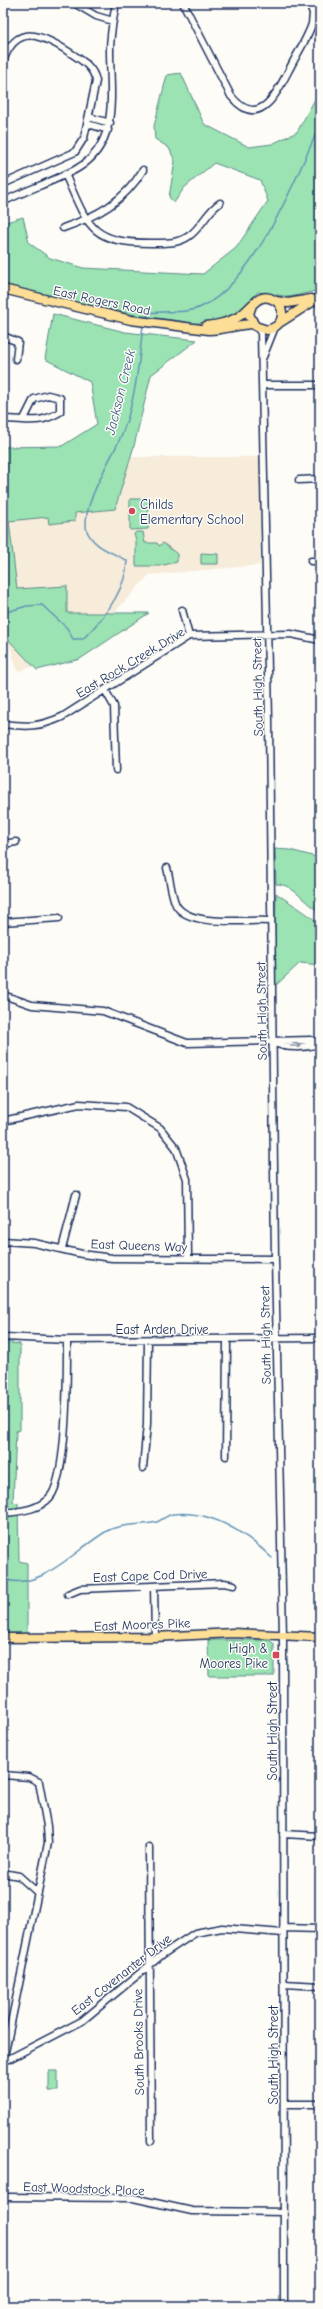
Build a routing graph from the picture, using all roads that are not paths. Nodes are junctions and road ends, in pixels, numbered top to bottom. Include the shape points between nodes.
1 (74, 3) edge
2 (116, 3) edge
3 (183, 3) edge
4 (309, 3) edge
5 (113, 21) junction
6 (3, 62) edge
7 (89, 117) junction
8 (110, 123) junction
9 (88, 124) junction
10 (108, 130) junction
11 (143, 170) dead end
12 (66, 174) junction
13 (3, 184) edge
14 (3, 202) edge
15 (220, 203) dead end
16 (86, 220) junction
17 (63, 228) dead end
18 (3, 289) edge
19 (319, 298) edge
20 (276, 301) junction
21 (252, 305) junction
22 (255, 325) junction
23 (276, 325) junction
24 (197, 328) junction
25 (3, 336) edge
26 (16, 359) dead end
27 (261, 364) junction
28 (262, 385) junction
29 (320, 385) edge
30 (3, 419) edge
31 (24, 419) junction
32 (299, 480) dead end
33 (320, 480) edge
34 (311, 561) dead end
35 (320, 561) edge
36 (182, 610) dead end
37 (266, 634) junction
38 (189, 636) junction
39 (320, 640) edge
40 (105, 690) junction
41 (3, 724) edge
42 (116, 770) dead end
43 (16, 842) dead end
44 (3, 844) edge
45 (167, 868) dead end
46 (59, 918) dead end
47 (271, 921) junction
48 (3, 922) edge
49 (320, 993) edge
50 (3, 995) edge
51 (320, 1008) edge
52 (273, 1042) junction
53 (320, 1044) edge
54 (3, 1121) edge
55 (76, 1195) dead end
56 (3, 1241) edge
57 (62, 1249) junction
58 (188, 1257) junction
59 (275, 1259) junction
60 (4, 1338) edge
61 (320, 1338) edge
62 (67, 1340) junction
63 (148, 1340) junction
64 (227, 1340) junction
65 (276, 1340) junction
66 (226, 1456) dead end
67 (143, 1468) dead end
68 (5, 1513) dead end
69 (234, 1585) dead end
70 (154, 1587) junction
71 (68, 1594) dead end
72 (283, 1636) junction
73 (155, 1637) junction
74 (320, 1637) edge
75 (3, 1638) edge
76 (3, 1775) edge
77 (283, 1834) junction
78 (320, 1836) edge
79 (149, 1847) dead end
80 (3, 1873) edge
81 (38, 1893) junction
82 (320, 1929) edge
83 (283, 1931) junction
84 (148, 1966) junction
85 (284, 1984) junction
86 (320, 1986) edge
87 (3, 2062) edge
88 (284, 2104) junction
89 (320, 2104) edge
90 (150, 2140) dead end
91 (3, 2197) edge
92 (284, 2212) junction
93 (284, 2306) edge

1 - 5 street via 96,16
2 - 5 street
3 - 4 street via 231,96 241,105 252,109 266,105 276,96 312,24
5 - 8 street
6 - 7 street via 8,49 19,39 33,35 50,39 88,65 94,73 96,86
7 - 8 street
7 - 9 street
8 - 10 street
9 - 10 street
9 - 13 street via 84,138 75,152
10 - 12 street via 91,157
11 - 16 street via 131,188 117,202
12 - 14 street
12 - 16 street
15 - 16 street via 212,208 192,234 175,242 117,241 103,236
16 - 17 street
18 - 24 main road, East Rogers Road via 132,320
19 - 20 main road via 288,303
19 - 23 main road
20 - 21 main road via 265,297
20 - 23 main road via 282,312
21 - 22 main road via 249,314
21 - 24 main road, East Rogers Road via 238,317
22 - 23 main road via 263,330
22 - 24 main road, East Rogers Road via 240,324 215,330
22 - 27 street, South High Street via 261,333
23 - 27 street, South High Street
25 - 26 street via 18,342
27 - 28 street, South High Street
28 - 29 street
28 - 37 street, South High Street
30 - 31 street
31 - 31 street via 34,399 48,395 60,398 60,412 35,422
32 - 33 street
34 - 35 street
36 - 38 street
37 - 38 street, East Rock Creek Drive
37 - 39 street, East Rock Creek Drive via 291,634
37 - 47 street, South High Street
38 - 40 street, East Rock Creek Drive
40 - 41 street, East Rock Creek Drive via 62,717 44,725 27,727
40 - 42 street via 114,706
43 - 44 street
45 - 47 street via 176,904 184,914 198,919
46 - 48 street
47 - 52 street, South High Street
49 - 51 street
50 - 52 street via 32,1005 103,1010 187,1043
52 - 53 street via 311,1040
52 - 59 street, South High Street
54 - 58 street via 79,1104 126,1107 160,1128 176,1148 187,1179
55 - 57 street
56 - 57 street, East Queens Way
57 - 58 street, East Queens Way via 112,1258
58 - 59 street, East Queens Way
59 - 65 street, South High Street
60 - 62 street, East Arden Drive
61 - 65 street, East Arden Drive
62 - 63 street, East Arden Drive
62 - 68 street via 65,1408 56,1487 49,1498 38,1507
63 - 64 street, East Arden Drive
63 - 67 street via 147,1424
64 - 65 street, East Arden Drive
64 - 66 street
65 - 72 street, South High Street
69 - 70 street, East Cape Cod Drive via 224,1583
70 - 71 street, East Cape Cod Drive via 80,1589
70 - 73 street
72 - 73 main road, East Moores Pike via 233,1633
72 - 74 main road, East Moores Pike
72 - 77 street, South High Street
73 - 75 main road, East Moores Pike
76 - 81 street via 32,1778 41,1786 48,1836
77 - 78 street
77 - 83 street, South High Street
79 - 84 street, South Brooks Drive
80 - 81 street via 19,1876
81 - 87 street
82 - 83 street, East Covenanter Drive
83 - 84 street, East Covenanter Drive via 233,1928 203,1930 178,1942
83 - 85 street, South High Street
84 - 87 street, East Covenanter Drive via 82,2021
84 - 90 street, South Brooks Drive
85 - 86 street
85 - 88 street, South High Street
88 - 89 street
88 - 92 street, South High Street
91 - 92 street, East Woodstock Place via 133,2198 192,2211
92 - 93 street, South High Street

